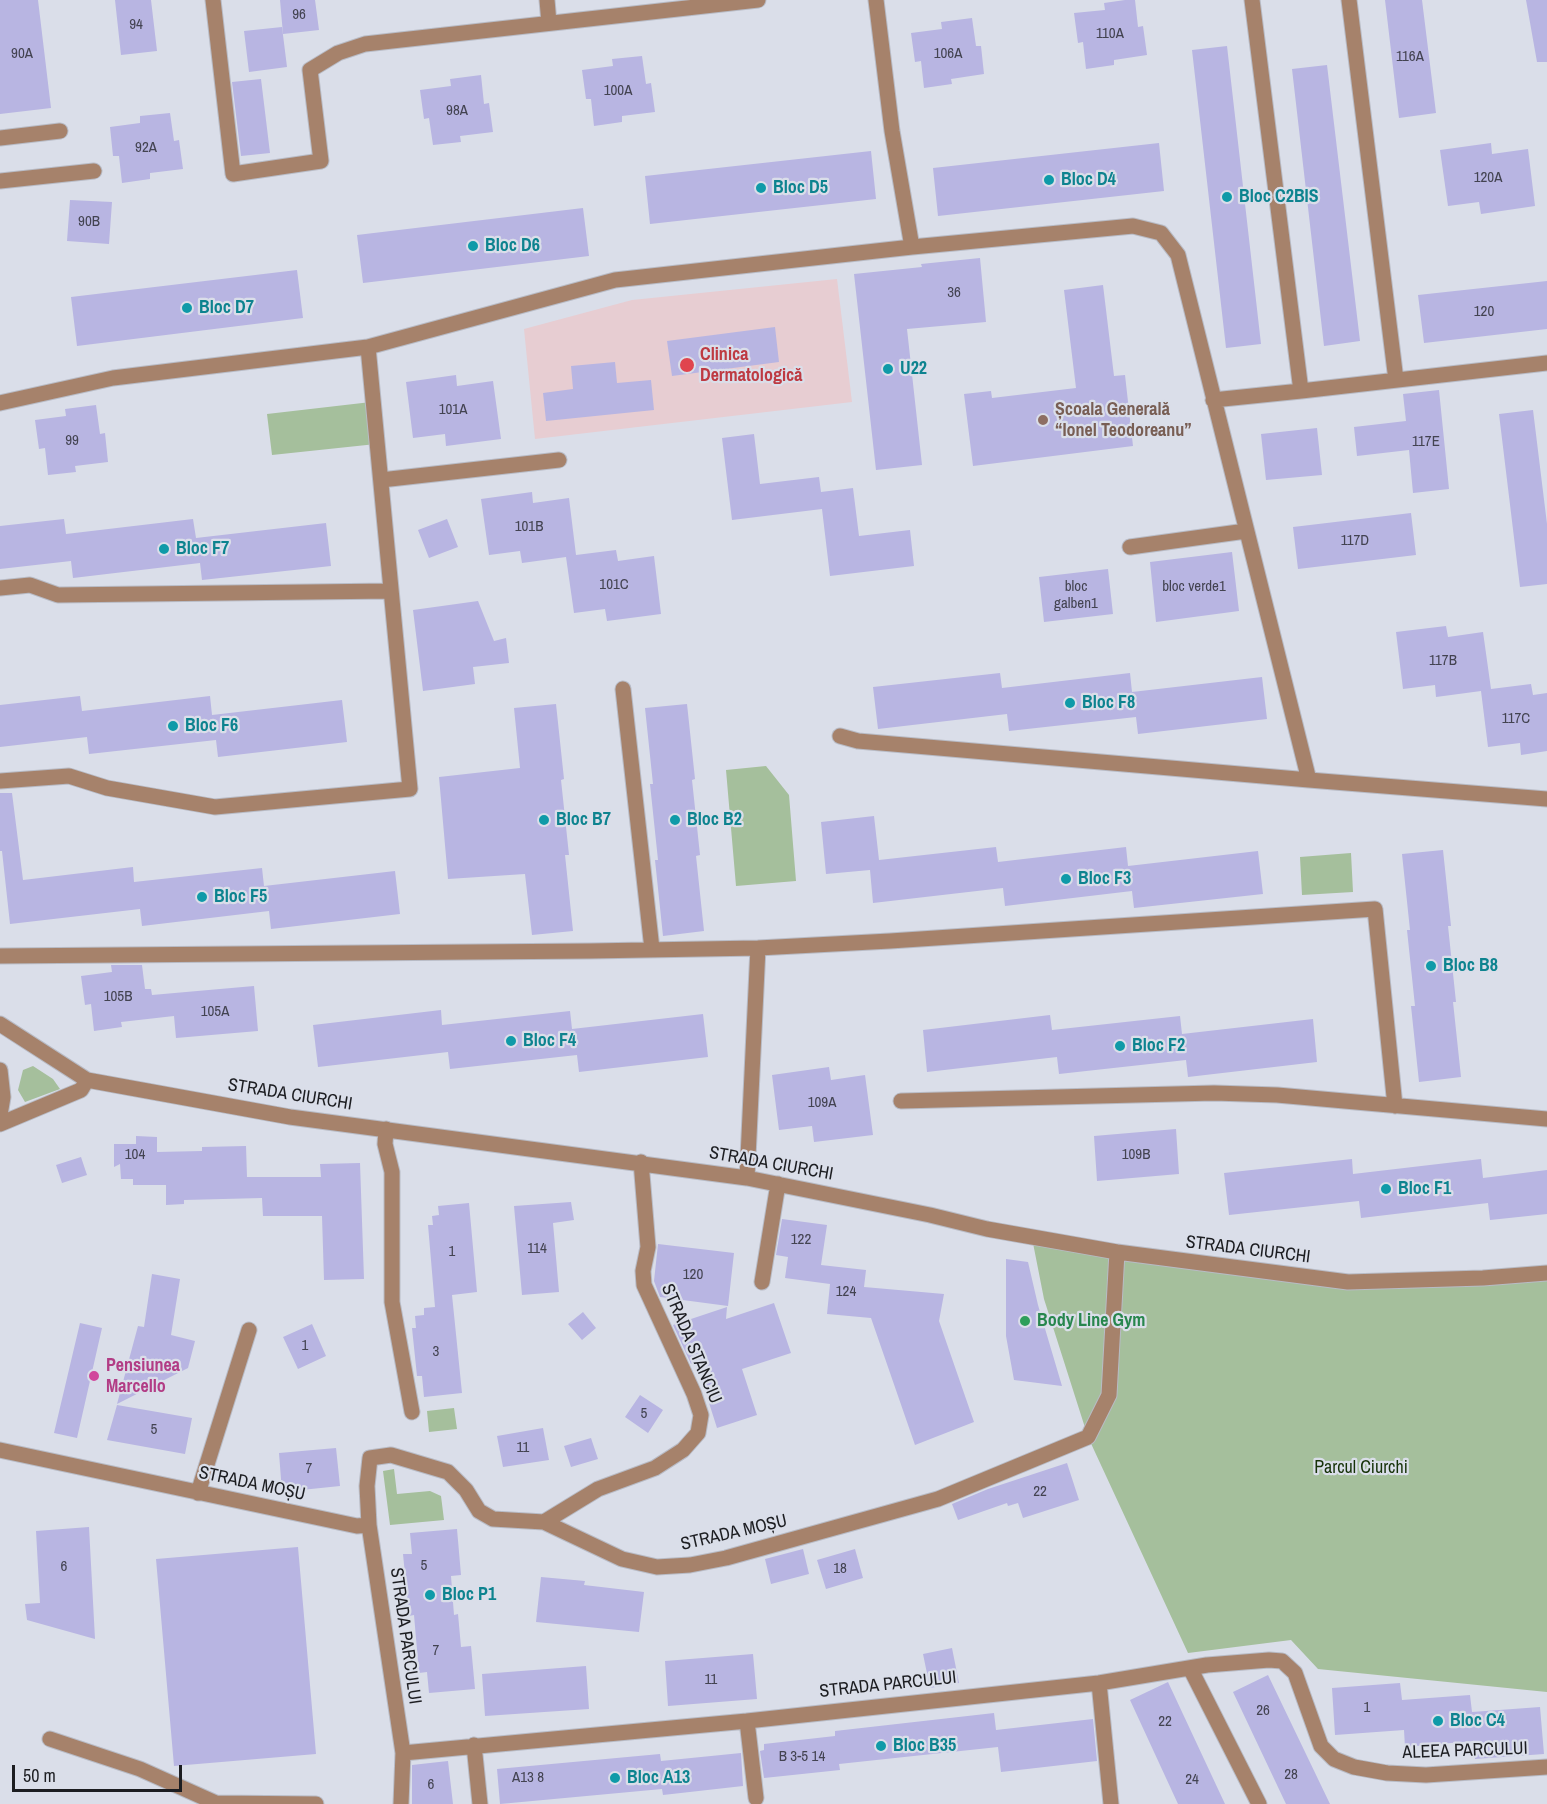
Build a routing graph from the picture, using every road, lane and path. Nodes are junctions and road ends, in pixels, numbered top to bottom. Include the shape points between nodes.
1 (213, 0) edge
2 (547, 0) edge
3 (758, 0) edge
4 (876, 0) edge
5 (1252, 0) edge
6 (1349, 0) edge
7 (549, 23) junction
8 (60, 131) dead end
9 (0, 138) edge
10 (94, 171) dead end
11 (0, 181) edge
12 (912, 247) junction
13 (368, 347) junction
14 (1547, 363) edge
15 (1396, 380) junction
16 (1301, 391) junction
17 (1213, 400) junction
18 (0, 403) edge
19 (559, 460) dead end
20 (381, 480) junction
21 (1246, 531) junction
22 (1130, 547) dead end
23 (0, 588) edge
24 (391, 591) junction
25 (624, 689) dead end
26 (840, 736) dead end
27 (1309, 780) junction
28 (0, 781) edge
29 (1547, 799) edge
30 (758, 948) junction
31 (652, 949) junction
32 (0, 956) edge
33 (0, 1024) edge
34 (0, 1070) edge
35 (87, 1080) junction
36 (901, 1101) dead end
37 (1395, 1106) junction
38 (0, 1115) edge
39 (1547, 1119) edge
40 (0, 1124) edge
41 (387, 1129) junction
42 (641, 1162) junction
43 (747, 1178) junction
44 (778, 1184) junction
45 (1117, 1252) junction
46 (1547, 1273) edge
47 (762, 1282) dead end
48 (249, 1330) dead end
49 (412, 1412) dead end
50 (0, 1450) edge
51 (198, 1493) junction
52 (544, 1522) junction
53 (369, 1525) junction
54 (1190, 1668) junction
55 (1099, 1683) junction
56 (747, 1721) junction
57 (50, 1739) dead end
58 (474, 1745) junction
59 (1321, 1746) joint
60 (403, 1753) junction
61 (1547, 1767) edge
62 (756, 1798) dead end
63 (316, 1804) edge
64 (401, 1804) edge
65 (480, 1804) edge
66 (1111, 1804) edge
67 (1259, 1804) edge

1 - 7 street via 233,174 321,161 310,70 338,54 364,44
2 - 7 street
3 - 7 street
4 - 12 street via 892,131
5 - 16 street
6 - 15 street
8 - 9 street
10 - 11 street
12 - 13 street via 615,280
12 - 17 street via 1133,226 1161,233 1178,255
13 - 18 street via 113,378
13 - 20 street
14 - 15 street
15 - 16 street
16 - 17 street
17 - 21 street
19 - 20 street
20 - 24 street
21 - 22 street
21 - 27 street
23 - 24 street via 30,585 58,595
24 - 28 street via 410,789 215,807 107,788 69,776
25 - 31 street
26 - 27 street via 858,741
27 - 29 street
30 - 31 street
30 - 37 street via 1375,909
30 - 43 street
31 - 32 street
33 - 35 street
34 - 38 street
35 - 40 street via 81,1090
35 - 41 street, STRADA CIURCHI via 290,1117
36 - 37 street via 1214,1093
37 - 39 street
41 - 42 street, STRADA CIURCHI
41 - 49 street via 385,1144 392,1172 392,1302
42 - 43 street, STRADA CIURCHI
42 - 52 street, STRADA STANCIU via 648,1247 644,1285 694,1394 701,1415 698,1433 683,1450 656,1468 598,1489
43 - 44 street, STRADA CIURCHI
44 - 45 street, STRADA CIURCHI via 987,1229
44 - 47 street
45 - 46 street, STRADA CIURCHI via 1348,1282
45 - 52 street, STRADA MOȘU via 1109,1395 1088,1437 938,1499 690,1565 657,1567 622,1559
48 - 51 street
50 - 51 street, STRADA MOȘU
51 - 53 street, STRADA MOȘU via 357,1526
52 - 53 street, STRADA MOȘU via 493,1519 479,1511 448,1472 391,1455 370,1458
53 - 60 street, STRADA PARCULUI
54 - 55 street, STRADA PARCULUI
54 - 59 street, STRADA PARCULUI via 1282,1661 1294,1673
54 - 67 street
55 - 56 street, STRADA PARCULUI
55 - 66 street
56 - 58 street, STRADA PARCULUI
56 - 62 street
57 - 63 street via 140,1769 216,1803
58 - 60 street, STRADA PARCULUI
58 - 65 street
59 - 61 street, ALEEA PARCULUI via 1334,1759 1387,1773 1426,1775
60 - 64 street, STRADA PARCULUI

